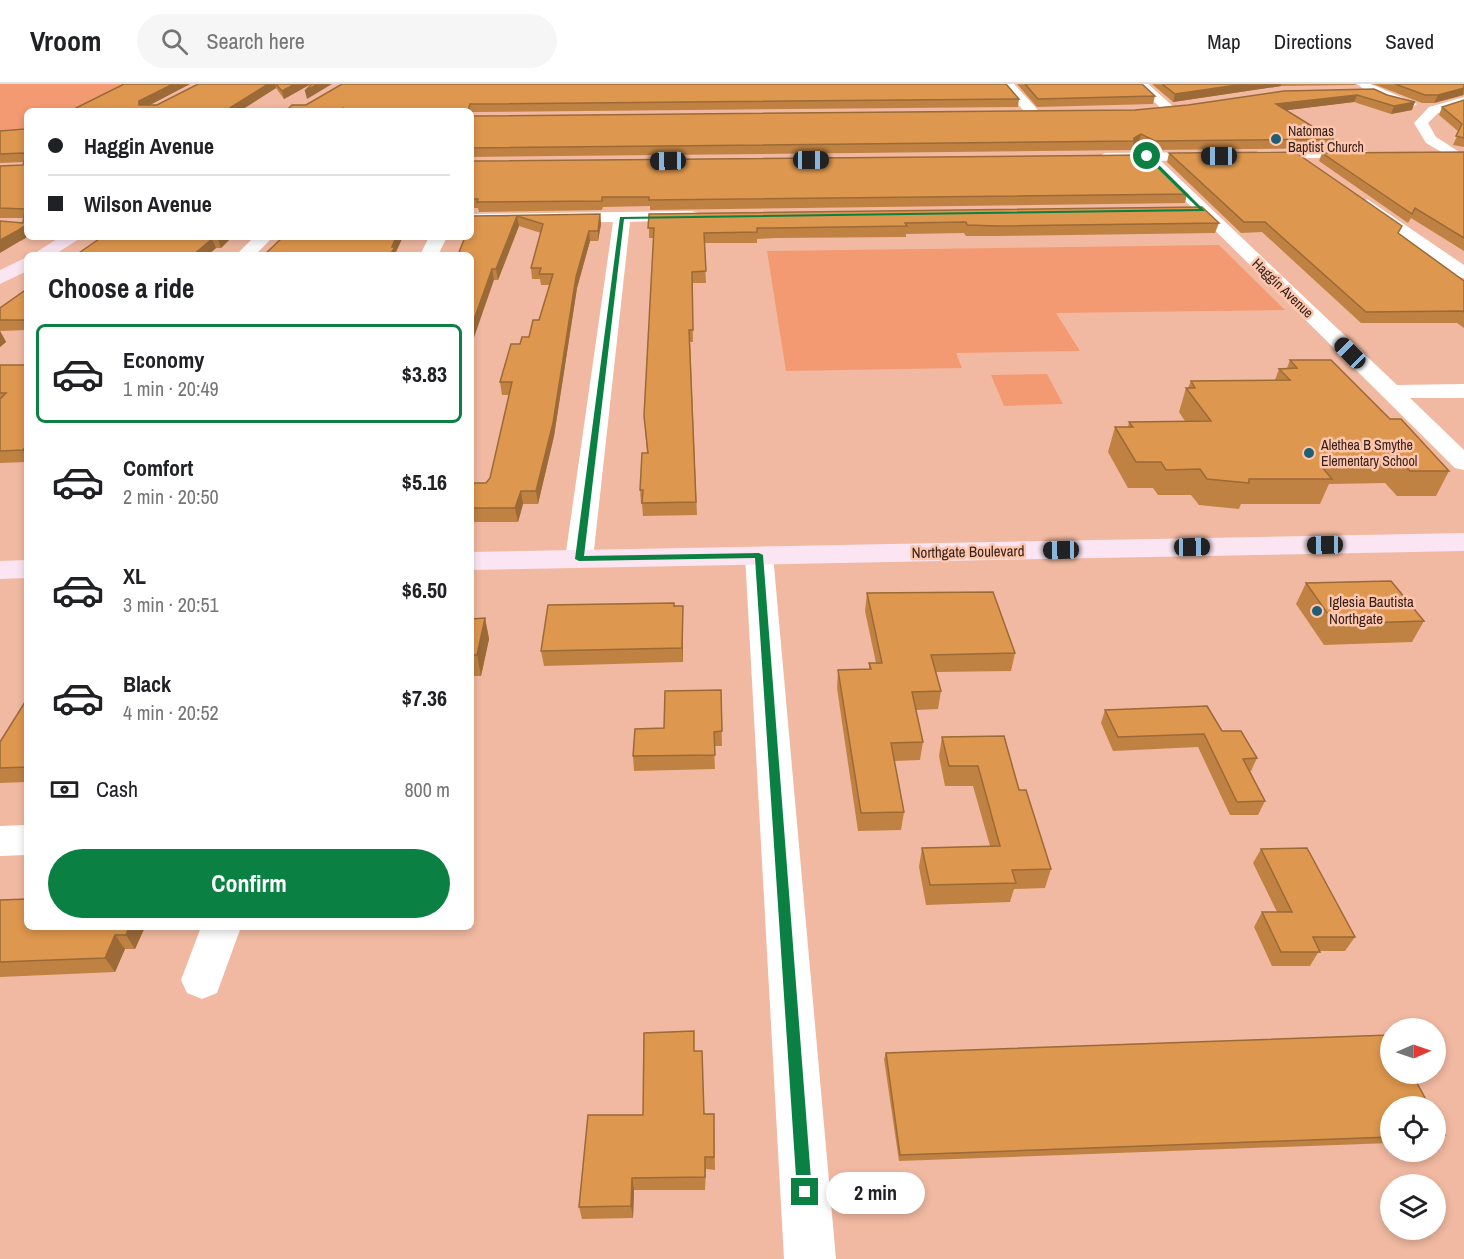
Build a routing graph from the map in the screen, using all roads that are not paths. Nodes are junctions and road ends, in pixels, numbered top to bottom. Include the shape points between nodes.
1 (1007, 84) edge
2 (1141, 84) edge
3 (1363, 88) edge
4 (1464, 101) edge
5 (1186, 107) edge
6 (1170, 109) junction
7 (1433, 110) junction
8 (1151, 111) edge
9 (1051, 112) edge
10 (1009, 113) edge
11 (1033, 113) junction
12 (1133, 141) edge
13 (1427, 153) edge
14 (1457, 153) edge
15 (1380, 154) edge
16 (1297, 155) junction
17 (1147, 156) junction
18 (1089, 157) edge
19 (1464, 160) edge
20 (1324, 174) edge
21 (1352, 193) edge
22 (1203, 210) junction
23 (1179, 211) edge
24 (711, 216) edge
25 (622, 217) junction
26 (474, 219) edge
27 (68, 240) edge
28 (261, 240) edge
29 (46, 252) edge
30 (248, 252) edge
31 (24, 265) edge
32 (1464, 273) edge
33 (0, 278) edge
34 (1464, 391) edge
35 (1390, 392) junction
36 (1464, 464) edge
37 (1464, 542) edge
38 (759, 555) junction
39 (579, 559) junction
40 (474, 561) edge
41 (24, 569) edge
42 (0, 570) edge
43 (24, 840) edge
44 (0, 841) edge
45 (220, 930) edge
46 (202, 980) dead end
47 (810, 1259) edge

1 - 11 street
2 - 6 street
3 - 7 street
4 - 7 street
5 - 6 street
6 - 8 street
7 - 14 street via 1423,119 1422,129 1431,140
9 - 11 street
10 - 11 street
12 - 17 street, Haggin Avenue
13 - 14 street
14 - 19 street
15 - 16 street
16 - 17 street
16 - 20 street
17 - 18 street
17 - 22 street, Haggin Avenue
21 - 32 street
22 - 23 street
22 - 35 street, Haggin Avenue
24 - 25 street
25 - 26 street
25 - 39 street
27 - 29 main road
28 - 30 street
31 - 33 main road
34 - 35 street
35 - 36 street, Haggin Avenue
37 - 38 main road, Northgate Boulevard
38 - 39 main road, Northgate Boulevard
38 - 47 street
39 - 40 main road, Northgate Boulevard
41 - 42 main road
43 - 44 street
45 - 46 street

